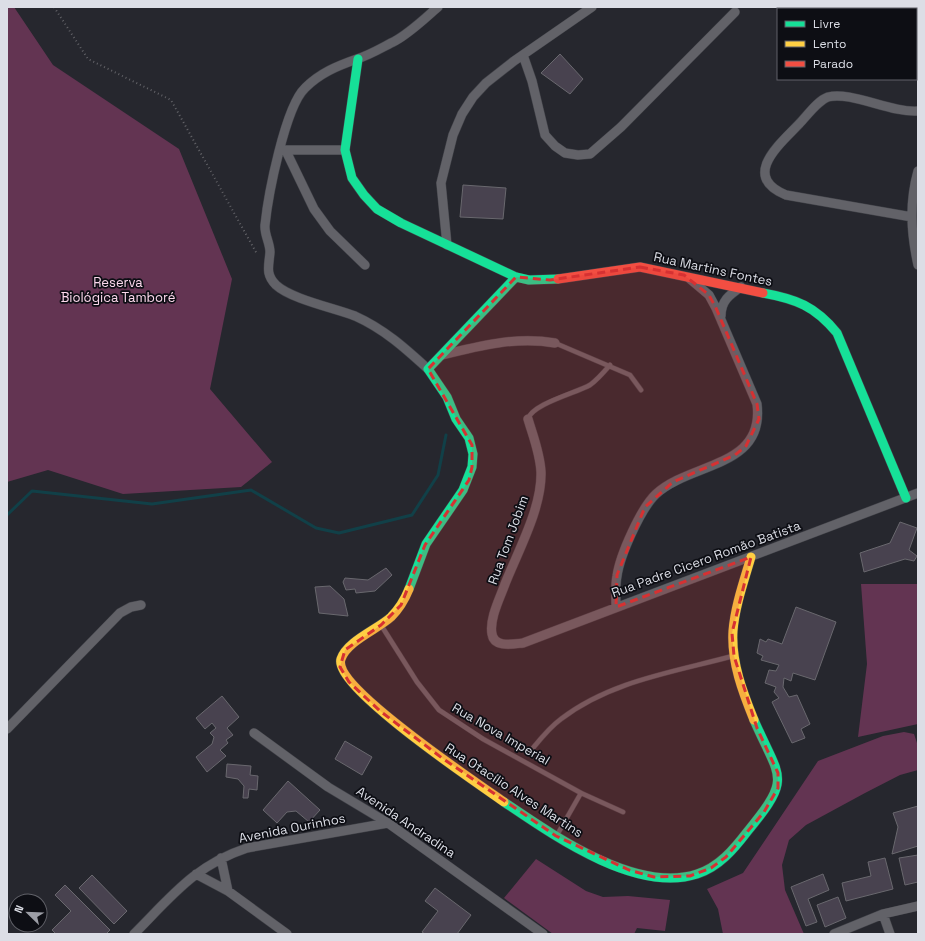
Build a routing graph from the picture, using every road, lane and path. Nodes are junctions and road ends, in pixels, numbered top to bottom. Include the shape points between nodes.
1 (54, 7) edge
2 (438, 7) edge
3 (592, 7) edge
4 (735, 12) dead end
5 (523, 55) junction
6 (358, 59) junction
7 (918, 111) edge
8 (345, 150) junction
9 (283, 151) junction
10 (918, 171) edge
11 (912, 217) junction
12 (447, 245) junction
13 (257, 254) dead end
14 (365, 265) dead end
15 (918, 265) edge
16 (684, 275) junction
17 (516, 277) junction
18 (741, 287) junction
19 (723, 325) junction
20 (555, 343) joint
21 (441, 355) junction
22 (610, 366) junction
23 (428, 369) junction
24 (641, 390) dead end
25 (528, 419) joint
26 (918, 493) edge
27 (906, 498) junction
28 (751, 557) junction
29 (140, 605) dead end
30 (616, 606) junction
31 (381, 625) junction
32 (502, 644) joint
33 (734, 656) junction
34 (7, 729) edge
35 (254, 733) dead end
36 (533, 748) dead end
37 (581, 793) junction
38 (623, 812) dead end
39 (388, 823) junction
40 (556, 836) junction
41 (221, 858) junction
42 (196, 874) junction
43 (228, 891) junction
44 (918, 906) edge
45 (883, 914) junction
46 (888, 932) edge
47 (134, 934) edge
48 (287, 934) edge
49 (543, 934) edge
50 (834, 934) edge

1 - 13 path via 88,59 171,100
2 - 6 street, Rua Otacílio Alves Martins via 396,40
3 - 5 street
4 - 5 street via 621,127 590,154 565,153 554,146 545,135
5 - 12 street via 486,83 473,98 453,135 441,183
6 - 8 street, Rua Martins Fontes
6 - 9 street, Rua Otacílio Alves Martins via 332,68 303,89 288,116
7 - 11 street via 905,112 850,98 827,98 778,146 767,160 764,174 775,191 786,195
8 - 9 street
8 - 12 street, Rua Martins Fontes via 352,178 378,209
9 - 14 street via 318,215 344,246
9 - 23 street, Rua Otacílio Alves Martins via 270,194 264,227 269,245 267,271 270,278 285,291 354,316 379,328
10 - 11 street
11 - 15 street via 912,235
12 - 17 street, Rua Martins Fontes
16 - 17 street, Rua Martins Fontes via 640,267 550,280
16 - 18 street, Rua Martins Fontes
16 - 19 street via 709,294
17 - 21 street
18 - 19 street via 722,304
18 - 27 street, Rua Martins Fontes via 805,304 824,316 837,333
19 - 30 street via 758,404 759,419 754,433 746,446 734,455 673,482 657,493 645,507 617,575
20 - 21 street via 540,340 498,342
20 - 22 lane
21 - 23 street
22 - 24 lane via 630,375
22 - 25 lane, Rua Tom Jobim via 591,384 537,408
23 - 31 street, Rua Otacílio Alves Martins via 447,397 456,420 466,431 474,455 472,467 469,480 460,496 425,545 400,605
25 - 32 street, Rua Tom Jobim via 537,446 541,472 539,494 493,622 494,639
26 - 27 street, Rua Padre Cicero Romão Batista
27 - 28 street, Rua Padre Cicero Romão Batista
28 - 30 street, Rua Padre Cicero Romão Batista
28 - 33 street, Rua Otacílio Alves Martins via 732,632
29 - 34 street via 120,613
30 - 32 street, Rua Padre Cicero Romão Batista via 523,643
31 - 37 lane, Rua Nova Imperial via 417,682 439,710 484,739
31 - 40 street, Rua Otacílio Alves Martins via 345,650 340,667 349,682 380,711 442,758
33 - 36 lane via 622,685 580,705 547,732
33 - 40 street, Rua Otacílio Alves Martins via 757,728 779,780 778,788 764,812 726,857 711,868 690,876 654,877 629,870
35 - 39 street, Avenida Andradina via 328,787
37 - 38 lane, Rua Nova Imperial
37 - 40 lane
39 - 41 street, Avenida Ourinhos via 247,848
39 - 49 street, Avenida Andradina
41 - 42 street, Avenida Ourinhos
41 - 43 street
42 - 43 street
42 - 47 street, Avenida Ourinhos
43 - 48 street
44 - 45 street
45 - 46 street
45 - 50 street

